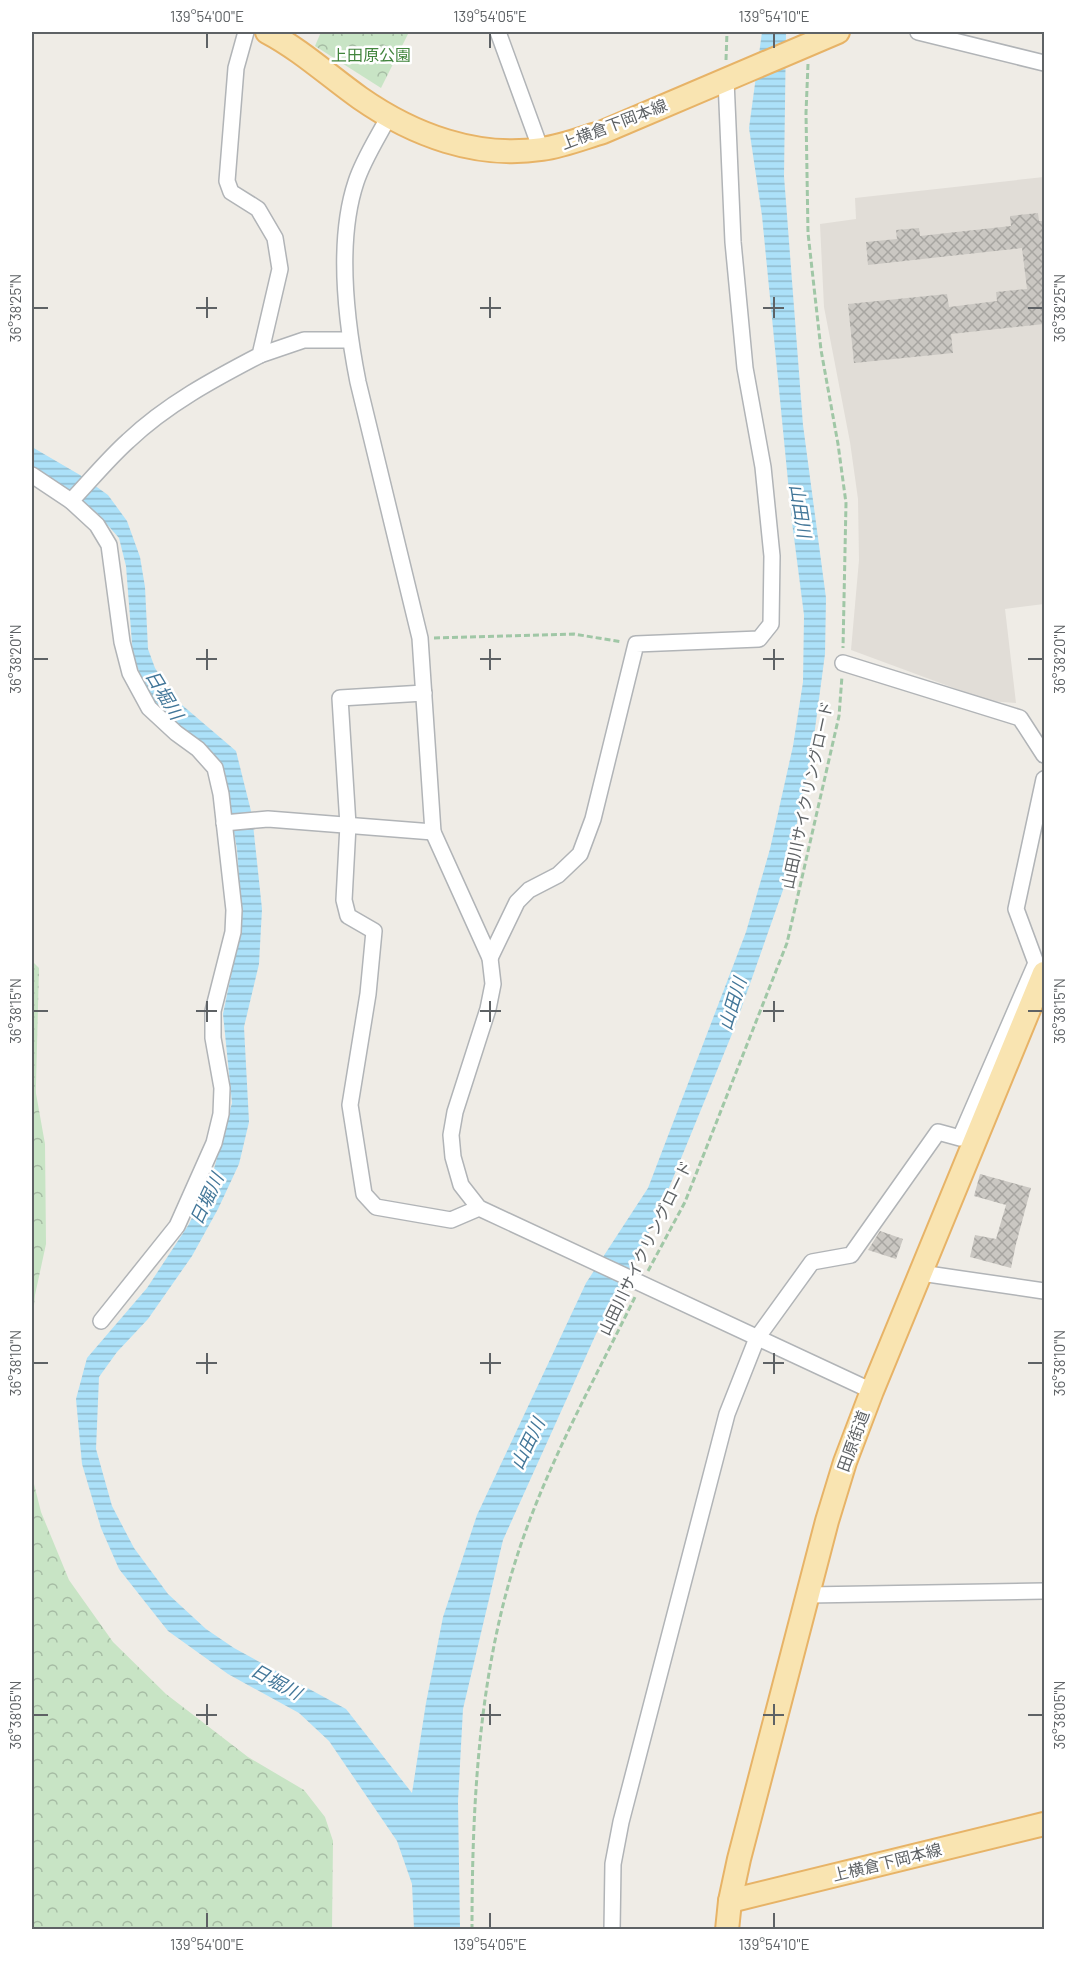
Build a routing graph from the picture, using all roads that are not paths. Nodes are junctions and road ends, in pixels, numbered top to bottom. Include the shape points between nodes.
1 (246, 32) edge
2 (267, 32) edge
3 (498, 32) edge
4 (838, 32) edge
5 (918, 32) edge
6 (1044, 63) edge
7 (732, 77) junction
8 (389, 116) junction
9 (541, 150) junction
10 (350, 339) junction
11 (260, 356) junction
12 (32, 475) edge
13 (71, 501) junction
14 (843, 663) road end
15 (424, 693) junction
16 (1044, 755) edge
17 (1044, 779) edge
18 (224, 823) junction
19 (348, 825) junction
20 (434, 832) junction
21 (490, 958) junction
22 (1044, 973) edge
23 (479, 1208) junction
24 (921, 1273) junction
25 (1044, 1291) edge
26 (101, 1321) dead end
27 (757, 1338) junction
28 (872, 1391) junction
29 (1044, 1591) edge
30 (808, 1594) junction
31 (1044, 1824) edge
32 (730, 1901) junction
33 (612, 1929) edge
34 (727, 1929) edge

1 - 11 street via 236,68 227,181 231,192 258,209 275,238 280,269
2 - 8 main road, 上横倉下岡本線
3 - 9 street
4 - 7 main road, 上横倉下岡本線
5 - 6 street
7 - 9 main road, 上横倉下岡本線 via 603,132
7 - 21 street via 732,242 745,368 772,556 771,624 759,639 636,644 593,819 580,854 558,875 529,890 517,902
8 - 9 main road, 上横倉下岡本線 via 458,145 484,150
8 - 10 street via 356,181 344,241
10 - 11 street via 304,340
10 - 15 street via 420,638
11 - 13 street via 167,409 129,440
12 - 13 street
13 - 18 street via 97,525 109,545 130,673 149,708 215,768
14 - 16 street via 1020,718
15 - 19 street via 340,698
15 - 20 street
17 - 27 street via 1016,909 1036,963 960,1138 938,1132 851,1255 812,1262
18 - 19 street via 268,819
18 - 26 street via 234,910 233,932 213,1011 213,1038 222,1088 214,1143 177,1226
19 - 20 street
19 - 23 street via 348,916 374,931 350,1105 364,1194 376,1207 451,1220
20 - 21 street
21 - 23 street via 493,984 488,1009 451,1135 461,1185
22 - 24 main road, 田原街道
23 - 27 street
24 - 25 street
24 - 28 main road, 田原街道
27 - 28 street
27 - 33 street via 727,1414 621,1822 613,1863
28 - 30 main road, 田原街道 via 836,1490
29 - 30 street
30 - 32 main road, 田原街道
31 - 32 main road, 上横倉下岡本線
32 - 34 main road, 田原街道

